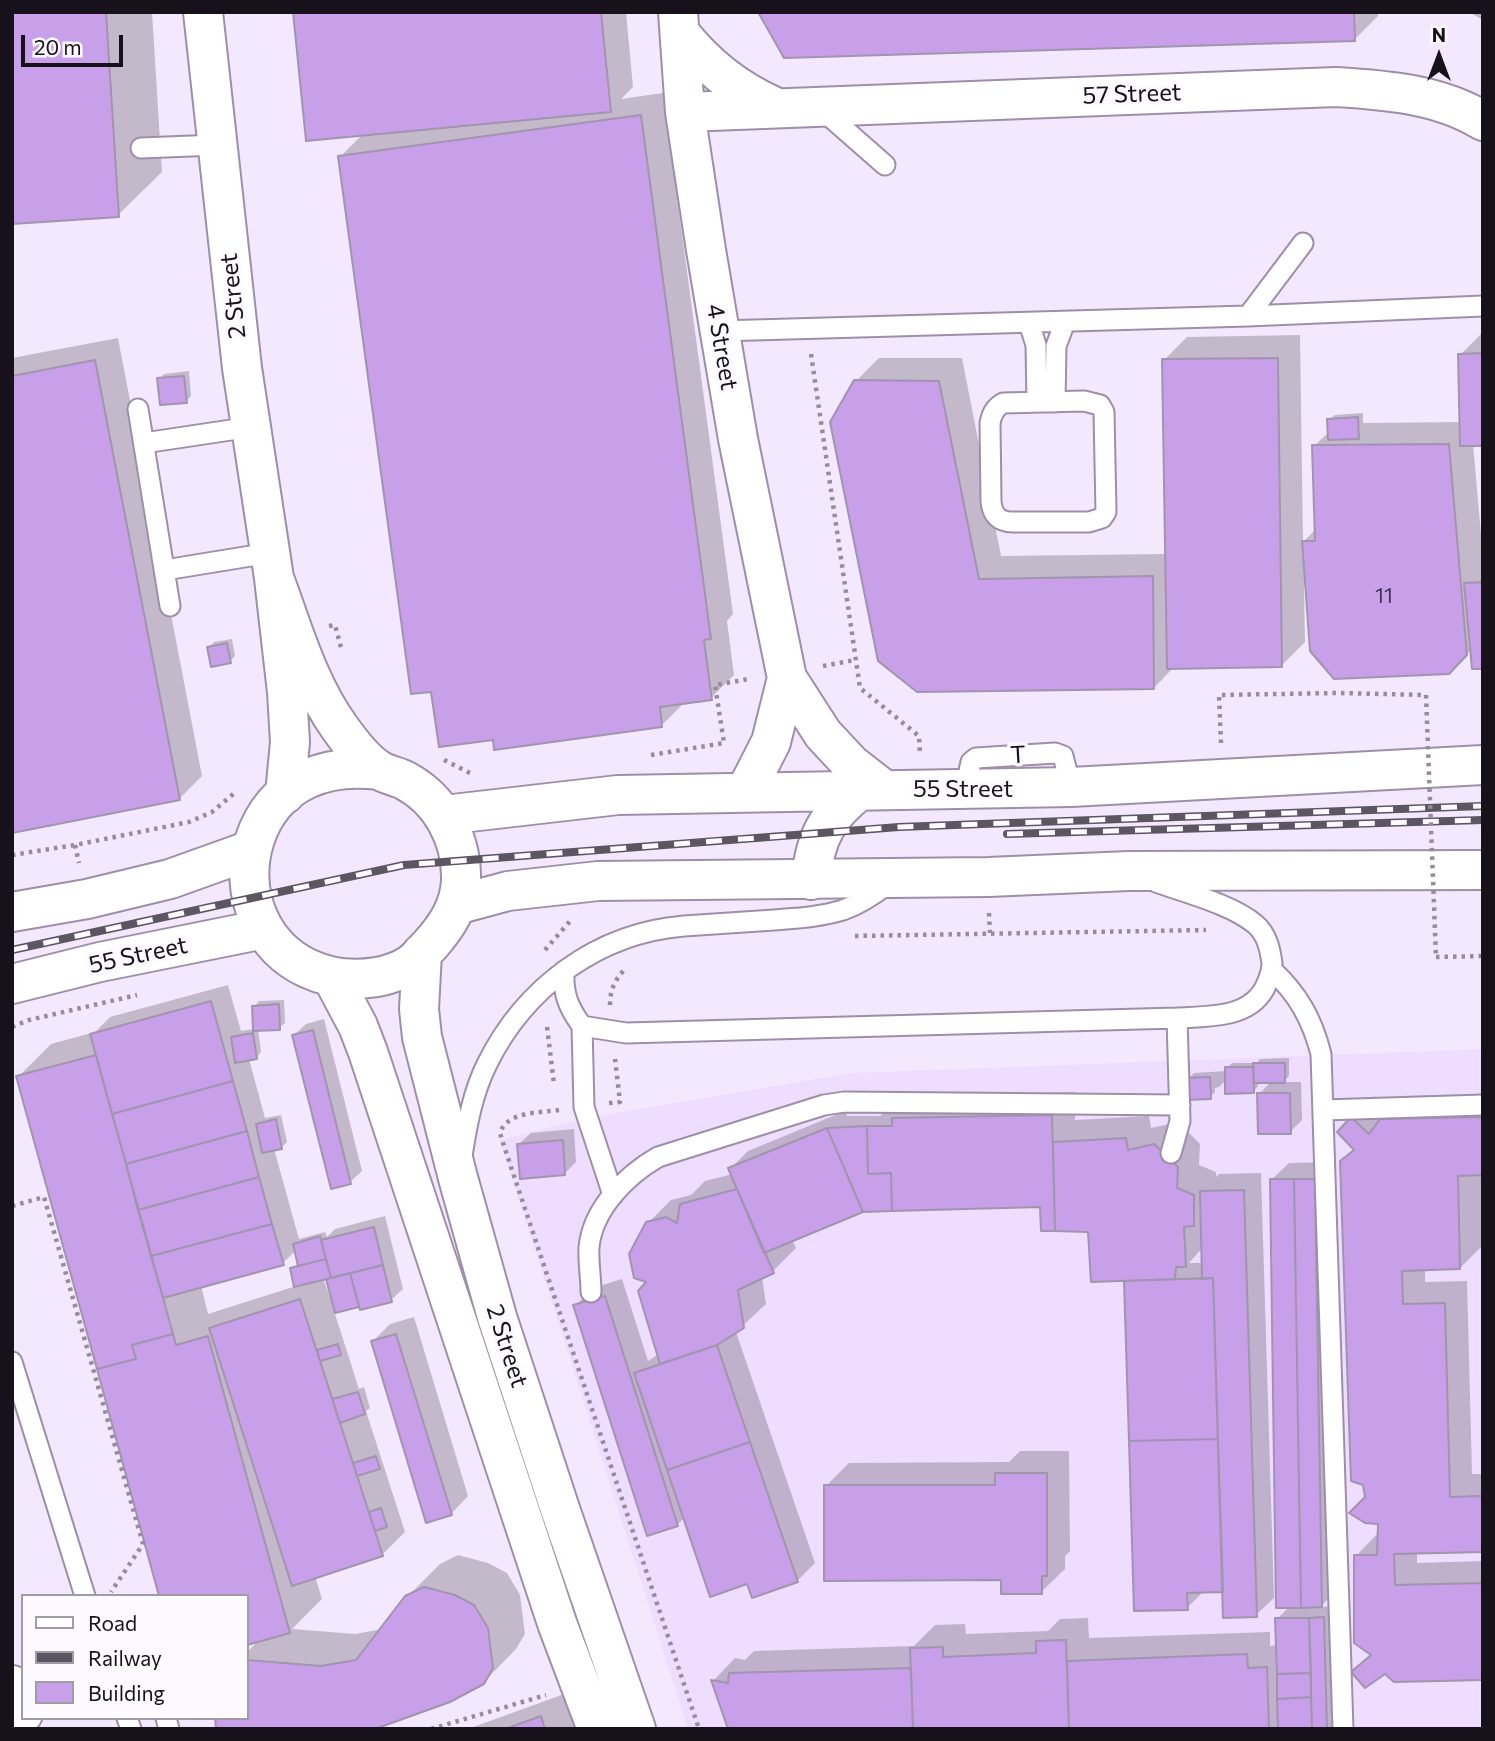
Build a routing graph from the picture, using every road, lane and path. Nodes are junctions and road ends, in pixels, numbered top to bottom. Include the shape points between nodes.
1 (203, 12) edge
2 (679, 23) edge
3 (817, 105) junction
4 (775, 107) junction
5 (685, 111) junction
6 (1483, 121) edge
7 (216, 145) junction
8 (141, 148) dead end
9 (885, 165) dead end
10 (1303, 243) dead end
11 (1483, 306) edge
12 (1248, 316) junction
13 (1065, 322) junction
14 (1030, 323) junction
15 (807, 329) junction
16 (719, 331) junction
17 (1046, 402) junction
18 (138, 409) dead end
19 (251, 427) junction
20 (144, 443) junction
21 (272, 565) junction
22 (165, 570) junction
23 (170, 606) dead end
24 (294, 634) junction
25 (345, 660) dead end
26 (855, 660) junction
27 (787, 675) junction
28 (643, 757) dead end
29 (440, 758) dead end
30 (1483, 765) edge
31 (379, 770) junction
32 (475, 776) dead end
33 (1222, 778) junction
34 (243, 786) dead end
35 (888, 789) junction
36 (746, 791) junction
37 (285, 794) junction
38 (444, 815) junction
39 (251, 849) junction
40 (12, 855) edge
41 (1483, 870) edge
42 (1129, 871) junction
43 (895, 878) junction
44 (811, 880) junction
45 (456, 905) junction
46 (16, 909) edge
47 (264, 929) junction
48 (422, 953) junction
49 (1483, 956) edge
50 (1272, 970) junction
51 (564, 971) junction
52 (332, 977) junction
53 (16, 985) edge
54 (146, 993) dead end
55 (523, 1008) junction
56 (1177, 1018) junction
57 (582, 1026) junction
58 (12, 1027) edge
59 (1180, 1105) junction
60 (1483, 1105) edge
61 (1323, 1110) junction
62 (556, 1111) dead end
63 (1171, 1153) dead end
64 (458, 1178) junction
65 (613, 1195) junction
66 (12, 1206) edge
67 (591, 1292) dead end
68 (12, 1362) edge
69 (84, 1594) edge
70 (112, 1594) edge
71 (12, 1685) edge
72 (580, 1685) junction
73 (21, 1710) edge
74 (431, 1729) edge
75 (597, 1729) edge
76 (636, 1729) edge
77 (1343, 1729) edge

1 - 7 street, 2 Street
2 - 4 street, 57 Street via 712,70
2 - 5 street, 4 Street
3 - 4 street, 57 Street
3 - 6 street, 57 Street via 1336,87 1432,100
3 - 9 lane
4 - 5 street, 57 Street
5 - 16 street, 4 Street
7 - 8 lane
7 - 19 street, 2 Street
10 - 12 lane
11 - 12 lane
12 - 13 lane
13 - 14 lane
13 - 17 lane
14 - 15 lane
14 - 17 lane
15 - 16 lane
15 - 26 path
16 - 27 street, 4 Street
17 - 17 lane via 1092,402 1104,412 1106,512 1097,521 1004,522 992,510 991,415 1003,403
18 - 20 lane
19 - 20 lane
19 - 21 street, 2 Street
20 - 22 lane
21 - 22 lane
21 - 24 street, 2 Street
21 - 37 street, 2 Street via 290,717
22 - 23 lane
24 - 25 path via 335,625
24 - 31 street, 2 Street via 323,703
26 - 27 path
26 - 35 path via 860,688 919,736
27 - 28 path via 715,685 724,743
27 - 35 street, 4 Street via 823,734 851,764
27 - 36 street, 4 Street via 771,742
29 - 32 path
30 - 33 street, 55 Street
31 - 37 street via 329,771 306,779
31 - 38 street via 426,795
33 - 35 street, 55 Street via 1071,787
33 - 49 path, bridge via 1219,695 1426,695 1436,957
34 - 40 path via 212,812 189,822
35 - 36 street, 55 Street
35 - 44 street via 839,807 823,828 813,853
36 - 38 street, 55 Street via 618,795
37 - 39 street via 263,819
38 - 45 street via 460,858
39 - 46 street via 170,879
39 - 47 street via 248,877 252,904
41 - 42 street
42 - 43 street
42 - 50 lane via 1238,913 1257,925 1270,946
43 - 44 street
43 - 51 lane via 845,909 816,917 655,930 607,946
44 - 45 street via 598,881 508,891
45 - 48 street via 447,927
47 - 52 street via 282,952 305,968
47 - 53 street, 55 Street via 100,962
48 - 52 street via 411,964 386,975 359,980
48 - 64 street, 2 Street via 422,1037
50 - 56 lane via 1264,992 1246,1008 1223,1015
50 - 61 lane via 1301,1001 1310,1019 1321,1054
51 - 55 lane
51 - 57 lane via 563,991
52 - 72 street, 2 Street via 369,1052
54 - 58 path
55 - 62 path via 549,1028
55 - 64 lane via 500,1038 482,1075 466,1125
56 - 57 lane via 626,1033
56 - 59 lane
57 - 65 lane via 584,1107
59 - 63 lane
59 - 65 lane via 866,1101 824,1105 658,1157
60 - 61 lane
61 - 77 lane
64 - 76 street, 2 Street via 501,1330
65 - 67 lane via 589,1246
66 - 70 path via 44,1197 143,1544
68 - 69 lane
71 - 73 street
72 - 74 path
72 - 75 street, 2 Street

